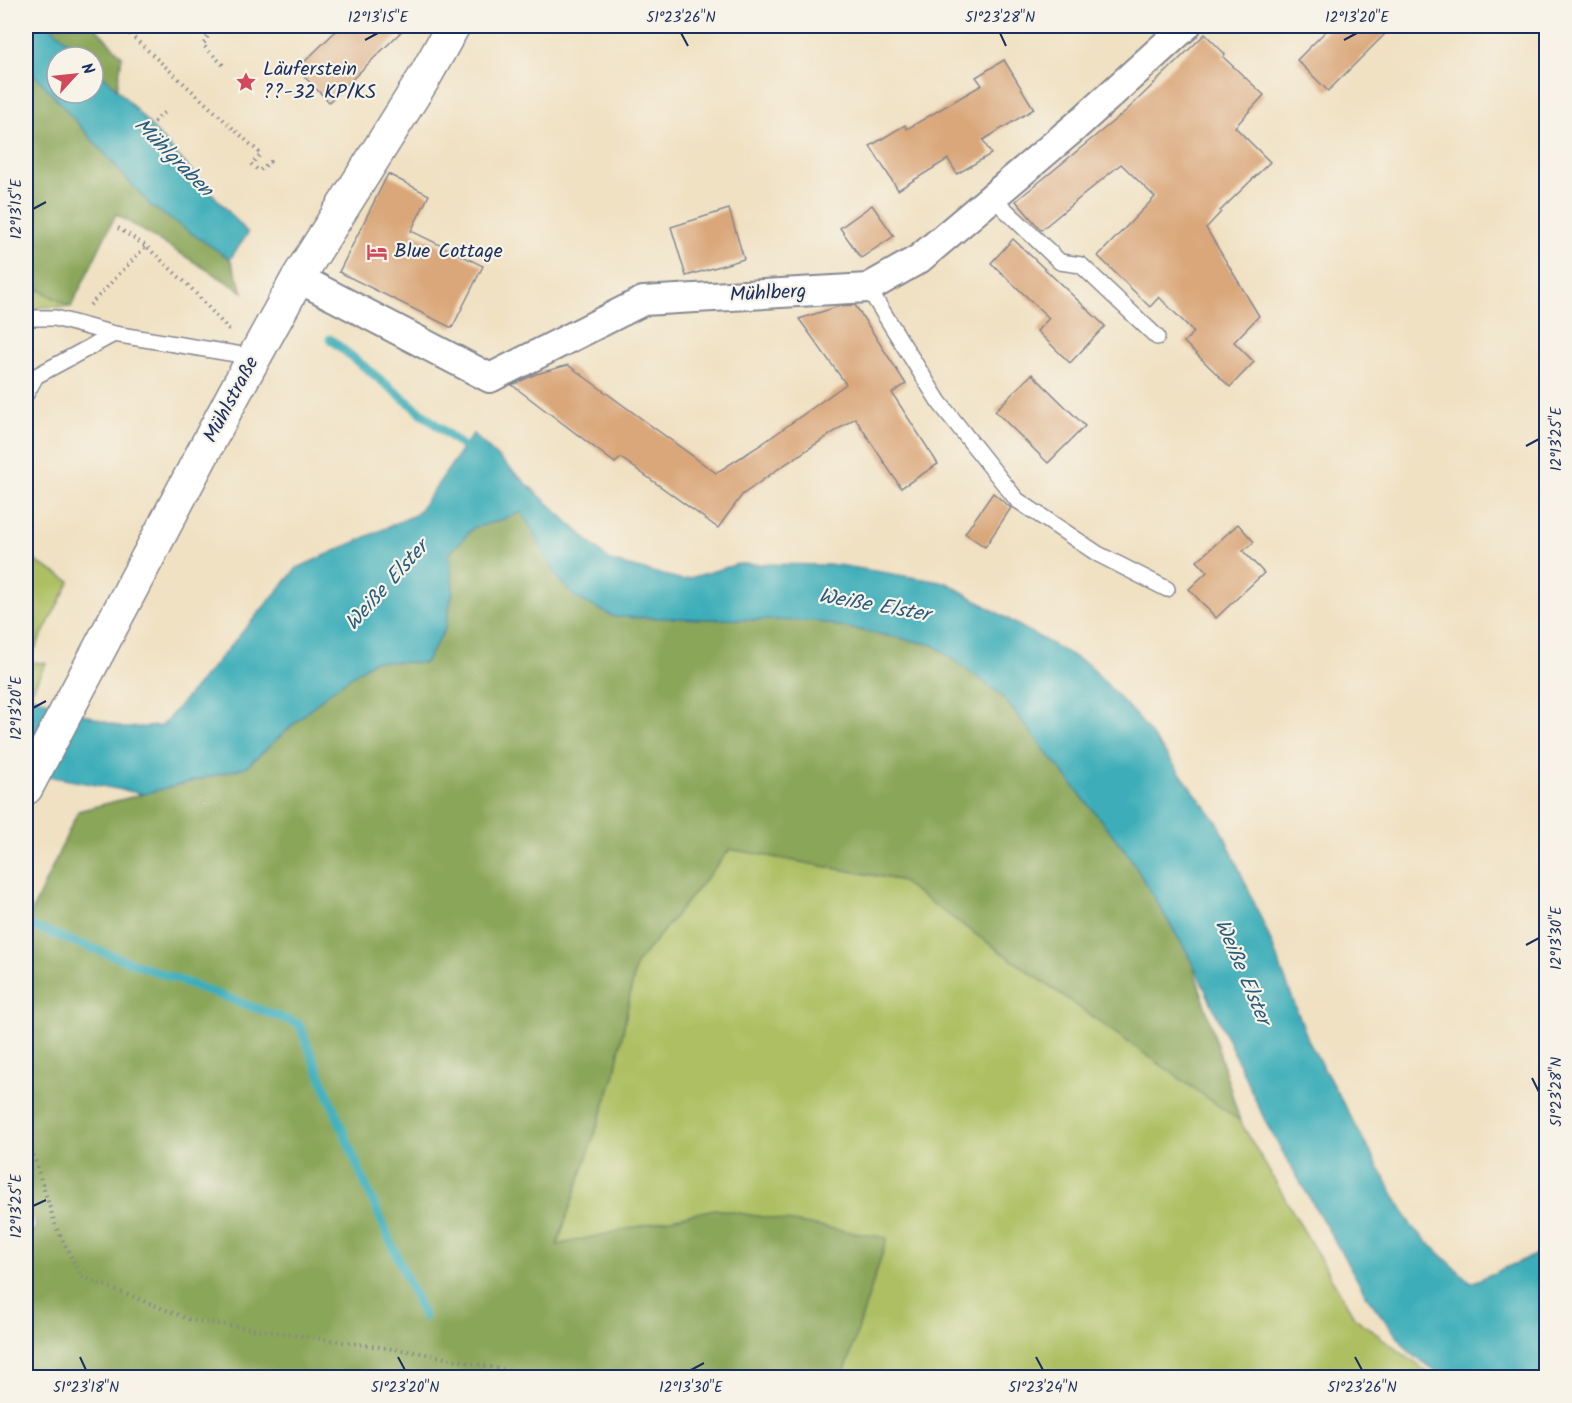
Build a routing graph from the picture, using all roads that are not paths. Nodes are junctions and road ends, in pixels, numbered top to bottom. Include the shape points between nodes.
1 (453, 26) edge
2 (1186, 26) edge
3 (992, 197) junction
4 (298, 278) junction
5 (868, 288) junction
6 (26, 318) edge
7 (114, 334) junction
8 (1157, 337) dead end
9 (244, 346) junction
10 (26, 394) edge
11 (1167, 589) dead end
12 (26, 786) edge

1 - 4 street, Mühlstraße
2 - 3 street, Mühlberg
3 - 5 street, Mühlberg via 919,259
3 - 8 lane via 1060,262 1081,265
4 - 5 street, Mühlberg via 490,378 644,301
4 - 9 street, Mühlstraße
5 - 11 lane via 939,402 1017,501 1098,554
6 - 7 lane via 55,318
7 - 9 lane
7 - 10 lane via 36,376
9 - 12 street, Mühlstraße via 80,686

